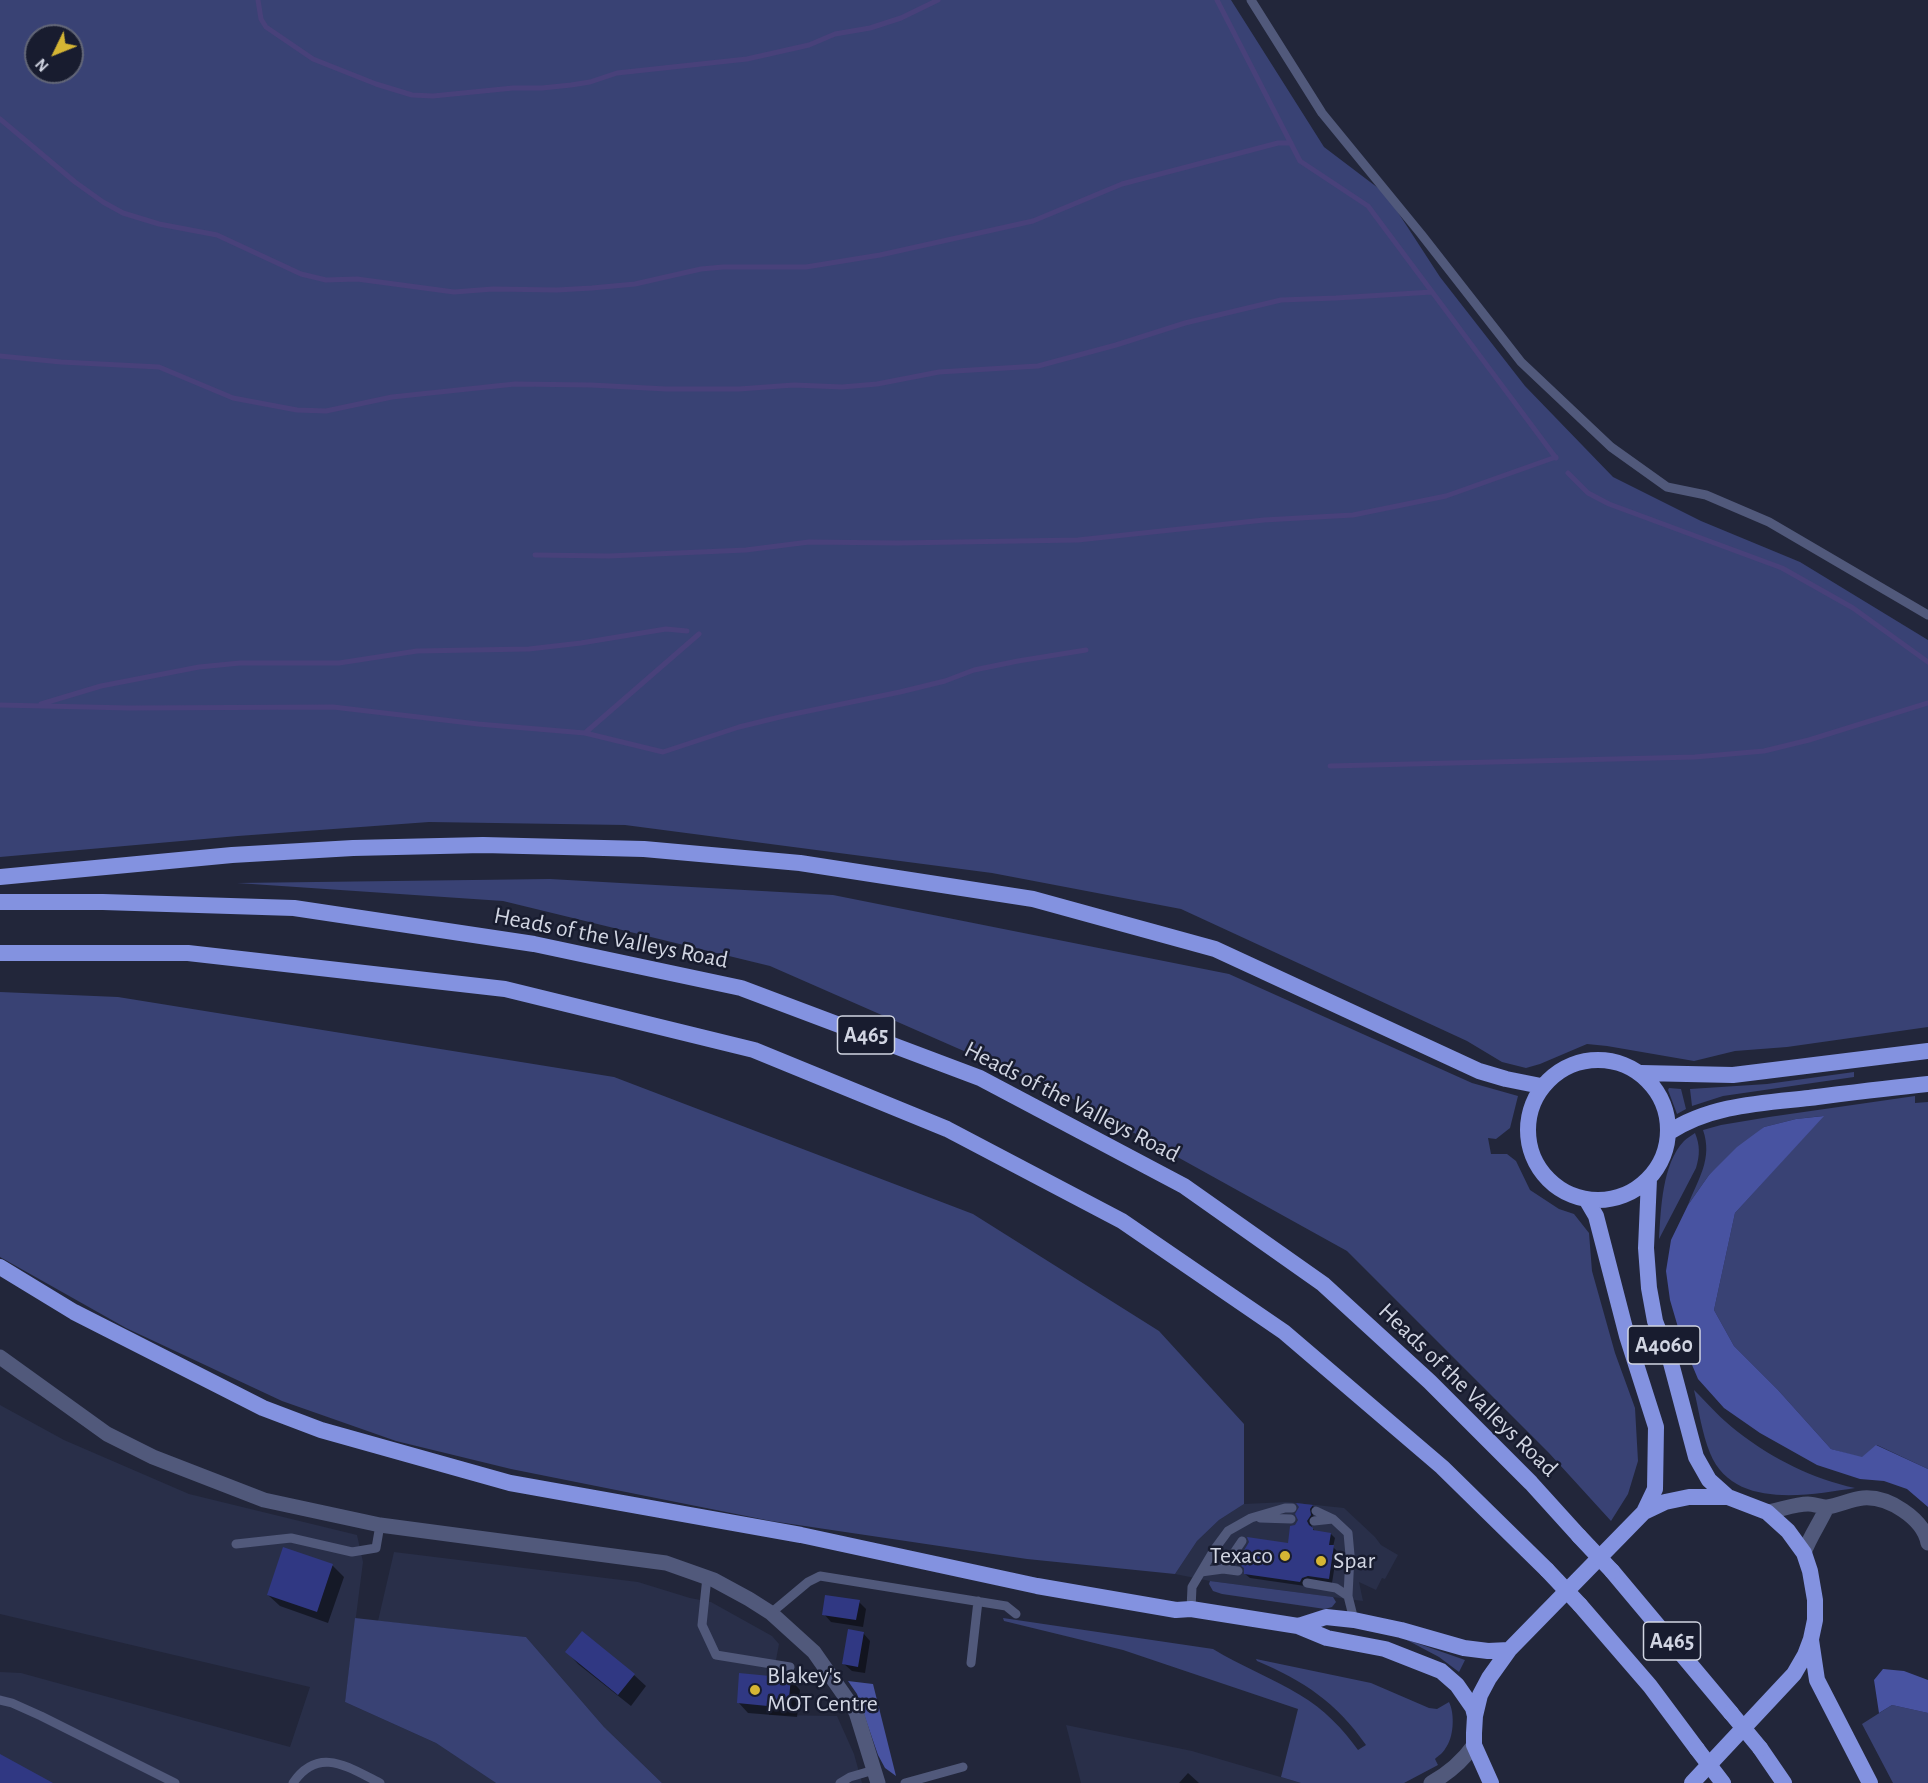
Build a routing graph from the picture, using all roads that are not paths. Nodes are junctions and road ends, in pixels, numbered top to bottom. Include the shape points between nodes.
1 (1251, 0) edge
2 (1928, 615) edge
3 (0, 877) edge
4 (0, 902) edge
5 (0, 953) edge
6 (1928, 1051) edge
7 (1641, 1073) junction
8 (1928, 1084) edge
9 (1541, 1086) junction
10 (1668, 1133) junction
11 (1648, 1179) junction
12 (1586, 1199) junction
13 (0, 1267) edge
14 (0, 1357) edge
15 (1728, 1497) junction
16 (1827, 1507) junction
17 (1292, 1508) dead end
18 (1316, 1510) dead end
19 (1644, 1512) junction
20 (1767, 1512) junction
21 (1251, 1518) junction
22 (1291, 1519) dead end
23 (1333, 1519) junction
24 (1314, 1521) dead end
25 (380, 1525) junction
26 (1928, 1543) edge
27 (236, 1544) dead end
28 (1239, 1547) dead end
29 (1804, 1553) junction
30 (1201, 1572) junction
31 (707, 1577) junction
32 (1306, 1583) dead end
33 (1348, 1596) junction
34 (978, 1601) junction
35 (1191, 1609) junction
36 (771, 1613) junction
37 (1016, 1614) dead end
38 (1354, 1620) junction
39 (1298, 1626) junction
40 (1811, 1639) junction
41 (1509, 1650) junction
42 (971, 1663) dead end
43 (790, 1667) dead end
44 (0, 1700) edge
45 (1475, 1716) junction
46 (1474, 1745) junction
47 (963, 1767) dead end
48 (876, 1777) edge
49 (175, 1783) edge
50 (293, 1783) edge
51 (380, 1783) edge
52 (840, 1783) edge
53 (905, 1783) edge
54 (1431, 1783) edge
55 (1491, 1783) edge
56 (1692, 1783) edge
57 (1722, 1783) edge
58 (1784, 1783) edge
59 (1870, 1783) edge

1 - 2 lane via 1322,113 1521,362 1611,447 1667,487 1706,495 1769,522
3 - 9 highway via 232,855 483,845 644,849 800,863 1033,898 1215,949 1479,1071
4 - 58 highway, Heads of the Valleys Road / A465, bridge via 294,908 534,944 741,988 980,1077 1185,1186 1323,1284 1430,1382 1612,1570 1760,1748
5 - 57 highway, A465, bridge via 188,953 506,989 754,1050 947,1129 1122,1221 1284,1332 1442,1467 1547,1570 1650,1686
6 - 7 highway via 1733,1075
7 - 9 highway via 1616,1061 1588,1059 1562,1068
7 - 10 highway via 1666,1110
8 - 10 highway via 1748,1105 1707,1114
9 - 12 highway via 1527,1122 1533,1158 1554,1185
10 - 11 highway via 1662,1158
11 - 12 highway via 1620,1197
11 - 15 highway, A4060 via 1646,1248 1655,1321 1671,1363 1696,1457 1709,1480
12 - 19 highway, A4060 via 1596,1216 1627,1336 1656,1426 1655,1489
13 - 35 highway via 75,1312 263,1408 321,1430 510,1483 801,1535 1074,1593 1176,1610
14 - 25 street via 107,1434 153,1457 264,1500
15 - 19 highway via 1689,1497
15 - 20 highway
16 - 20 street via 1809,1504
16 - 26 street via 1867,1497 1890,1504 1918,1522
16 - 29 street
17 - 21 lane
18 - 23 lane
19 - 41 highway
20 - 29 highway
21 - 22 lane
21 - 30 lane via 1228,1532
23 - 24 lane
23 - 33 lane via 1348,1533
25 - 27 lane via 376,1548 352,1552 291,1539
25 - 31 street via 666,1563
28 - 30 lane via 1235,1564
29 - 40 highway via 1815,1600
30 - 35 lane via 1192,1587
31 - 36 street
31 - 43 lane via 702,1625 716,1655
32 - 33 lane via 1336,1588
33 - 38 lane
34 - 36 lane via 820,1576
34 - 37 lane via 1006,1606
34 - 42 lane
35 - 39 highway
36 - 48 street via 814,1652 856,1712
38 - 39 highway via 1326,1617
38 - 41 highway via 1464,1648
39 - 45 highway via 1327,1638 1386,1648 1441,1671 1457,1685
40 - 56 highway via 1794,1674
40 - 59 highway via 1817,1680
41 - 45 highway via 1480,1695
44 - 49 lane via 41,1716
45 - 46 highway
46 - 54 street via 1464,1760
46 - 55 highway
47 - 53 lane
48 - 52 lane via 850,1777
50 - 51 lane via 325,1761

